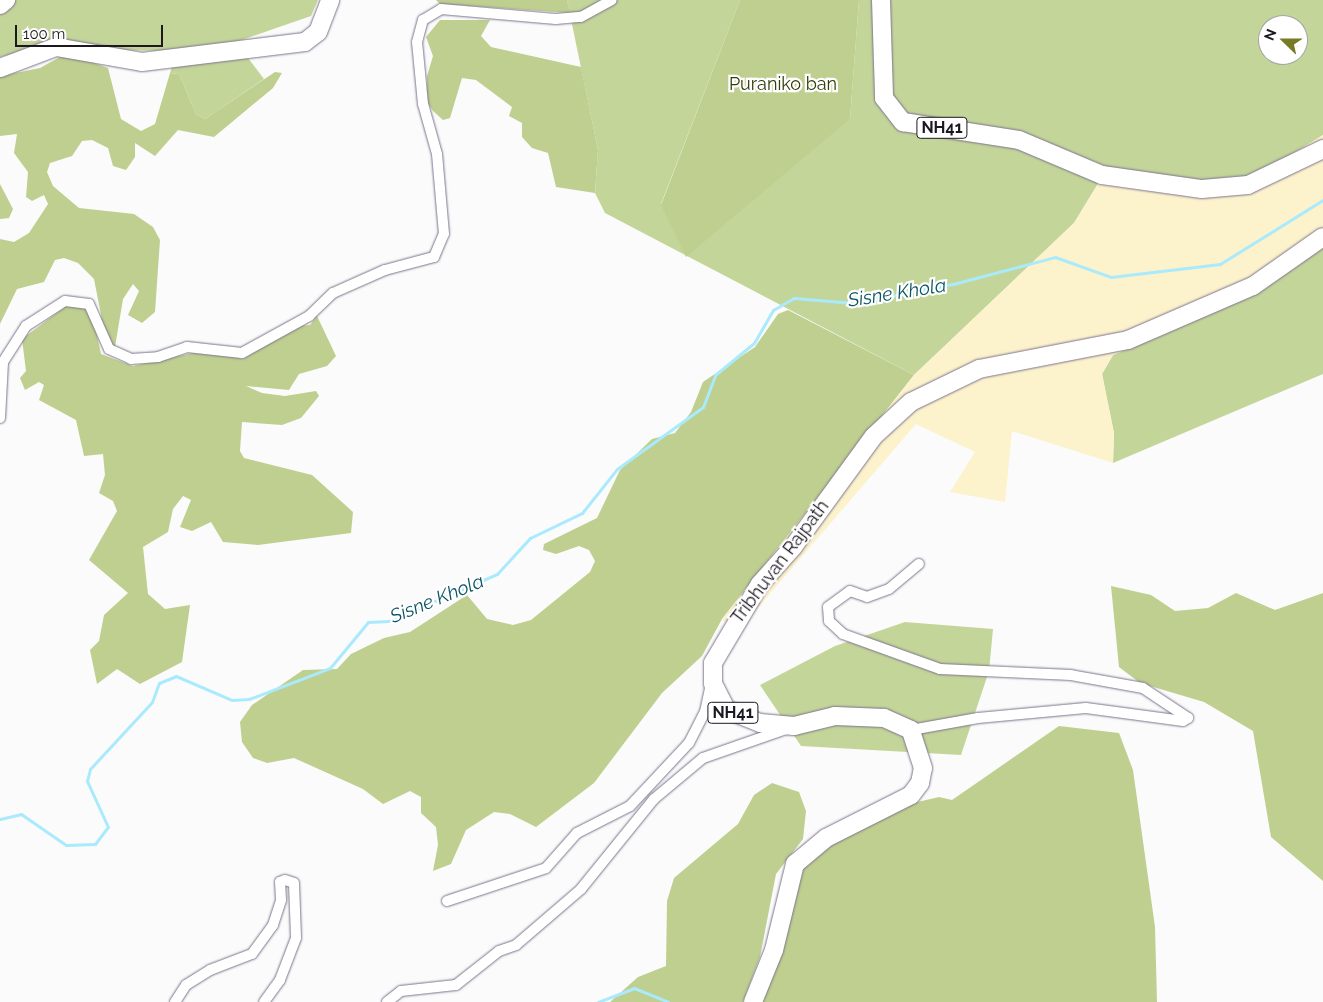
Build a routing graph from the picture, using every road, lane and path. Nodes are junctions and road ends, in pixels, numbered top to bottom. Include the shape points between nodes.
1 (6, 0) edge
2 (330, 0) edge
3 (612, 0) edge
4 (881, 0) edge
5 (0, 5) edge
6 (0, 68) edge
7 (1323, 149) edge
8 (1323, 237) edge
9 (0, 418) edge
10 (919, 564) dead end
11 (712, 672) junction
12 (794, 726) junction
13 (911, 730) junction
14 (644, 793) junction
15 (654, 799) junction
16 (447, 901) dead end
17 (177, 1002) edge
18 (264, 1002) edge
19 (387, 1002) edge
20 (753, 1002) edge

1 - 5 highway
2 - 6 highway via 318,32 305,42 142,62 56,47
3 - 9 street via 581,17 556,19 441,9 423,20 417,42 423,104 437,154 444,234 434,257 385,270 333,293 309,316 242,353 187,347 158,357 131,359 109,349 89,304 65,301 26,326 4,362
4 - 7 highway, NH41 via 884,98 903,122 1019,140 1074,159 1102,175 1202,189 1248,185
8 - 11 highway, Tribhuvan Rajpath via 1253,286 1191,315 1128,340 979,369 896,413 760,584 726,635
10 - 13 street via 889,588 867,597 850,591 828,607 829,621 843,634 940,669 1071,675 1143,688 1188,718 1086,708 978,718
11 - 12 highway, NH41 via 726,709 760,723
11 - 14 street via 705,712 695,731
12 - 13 highway, NH41 via 855,714 884,718
12 - 15 street via 703,758
13 - 20 highway via 922,762 918,787 906,798 826,838 795,864 774,950
14 - 15 street
14 - 16 street via 622,812 577,833 546,868
15 - 19 street via 581,889 516,945 499,951 456,985 400,991
17 - 18 street via 186,985 210,970 252,954 273,925 281,900 280,882 285,880 294,884 296,938 280,980

